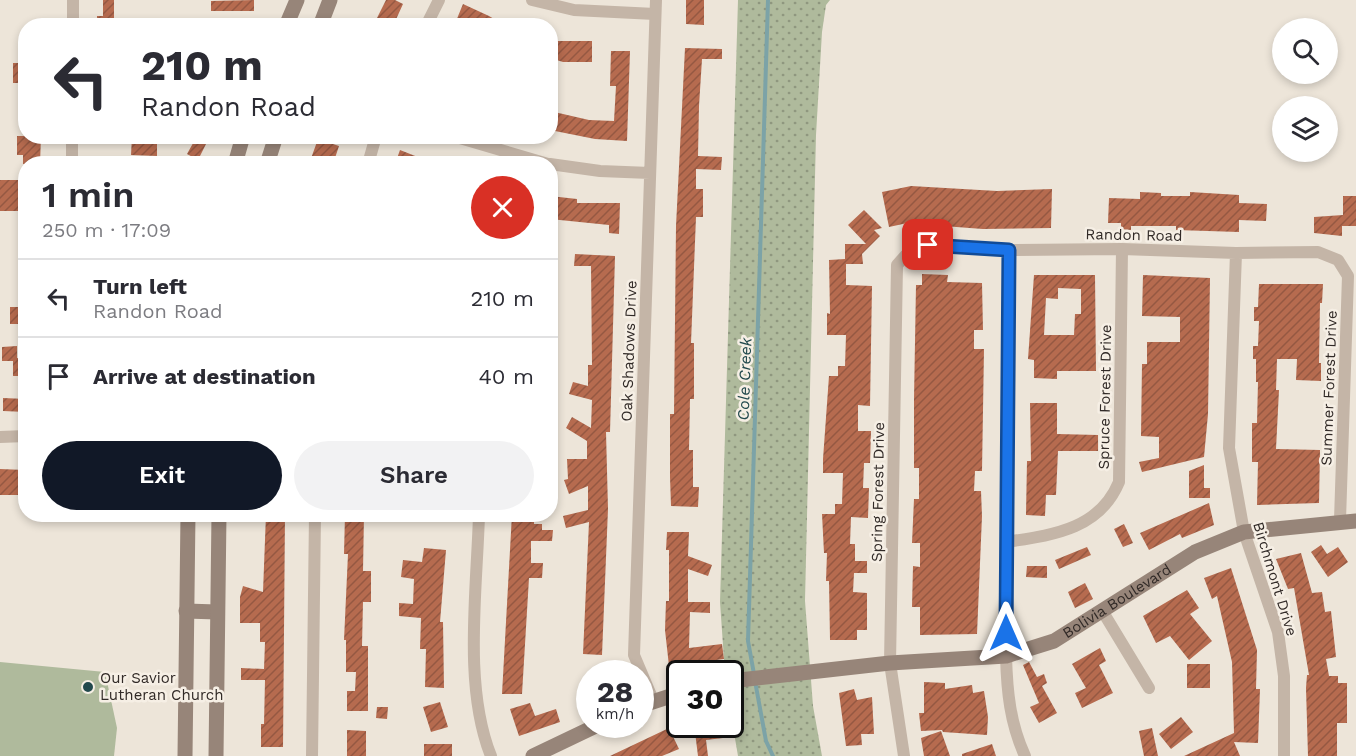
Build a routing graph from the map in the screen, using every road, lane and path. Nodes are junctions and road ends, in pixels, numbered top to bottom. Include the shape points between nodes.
1 (73, 0) edge
2 (297, 0) edge
3 (330, 0) edge
4 (440, 0) edge
5 (532, 0) edge
6 (656, 0) edge
7 (655, 14) junction
8 (73, 18) edge
9 (289, 18) edge
10 (323, 18) edge
11 (430, 18) edge
12 (480, 144) edge
13 (522, 156) edge
14 (558, 165) edge
15 (650, 173) junction
16 (928, 245) joint
17 (1122, 249) junction
18 (1009, 250) junction
19 (1236, 253) junction
20 (1338, 260) joint
21 (18, 436) edge
22 (0, 437) edge
23 (1340, 520) junction
24 (1356, 521) edge
25 (188, 522) edge
26 (219, 522) edge
27 (315, 522) edge
28 (479, 522) edge
29 (1244, 532) junction
30 (1006, 542) junction
31 (186, 610) junction
32 (217, 612) junction
33 (1103, 612) junction
34 (1006, 656) junction
35 (635, 660) edge
36 (890, 663) junction
37 (744, 680) edge
38 (1149, 688) dead end
39 (576, 735) edge
40 (185, 756) edge
41 (216, 756) edge
42 (312, 756) edge
43 (491, 756) edge
44 (533, 756) edge
45 (904, 756) edge
46 (1024, 756) edge
47 (1284, 756) edge

1 - 8 street
2 - 9 street
3 - 10 street
4 - 11 street
5 - 7 street via 574,10
6 - 7 street, Oak Shadows Drive
7 - 15 street, Oak Shadows Drive
12 - 13 street
14 - 15 street
15 - 35 street, Oak Shadows Drive
16 - 18 street, Randon Road
16 - 36 street, Spring Forest Drive via 905,256 897,265
17 - 18 street, Randon Road
17 - 19 street, Randon Road
17 - 30 street, Spruce Forest Drive via 1119,482 1111,501 1086,521 1055,534
18 - 30 street
19 - 20 street, Randon Road via 1318,252
19 - 29 street, Birchmont Drive via 1228,448
20 - 23 street, Summer Forest Drive via 1348,276
21 - 22 street
23 - 24 street, Bolivia Boulevard
23 - 29 street, Bolivia Boulevard
25 - 31 street
26 - 32 street
27 - 42 street
28 - 43 street via 474,679 481,730
29 - 33 street, Bolivia Boulevard via 1195,552
29 - 47 street, Birchmont Drive via 1278,632 1284,676
30 - 34 street
31 - 32 street
31 - 40 street
32 - 41 street
33 - 34 street, Bolivia Boulevard via 1054,641
33 - 38 street
34 - 36 street, Bolivia Boulevard
34 - 46 street via 1014,732
36 - 37 street, Bolivia Boulevard
36 - 45 street, Spring Forest Drive
39 - 44 street

